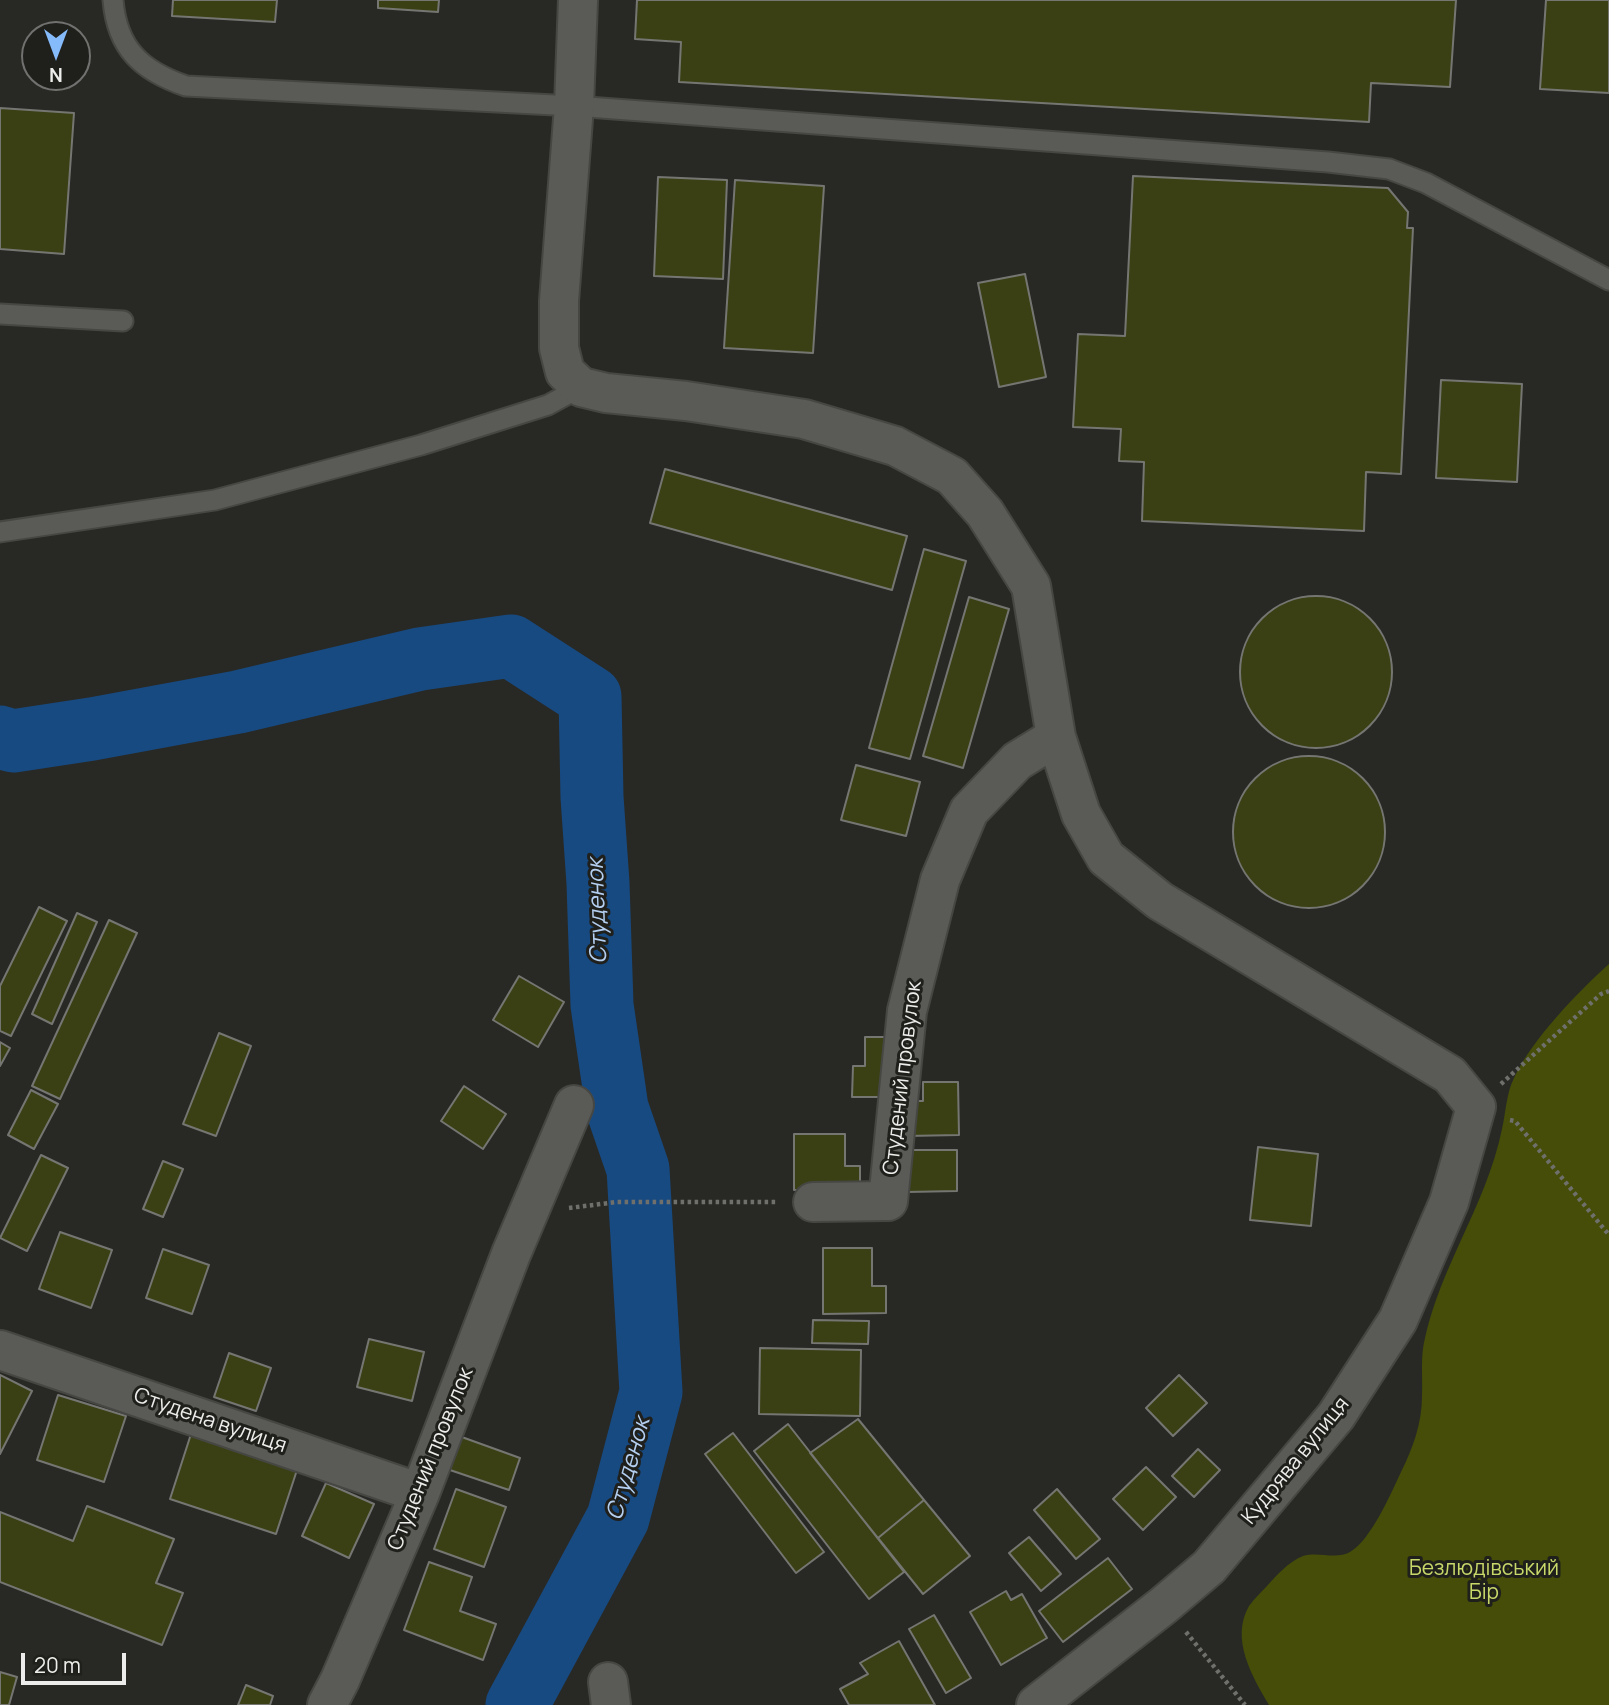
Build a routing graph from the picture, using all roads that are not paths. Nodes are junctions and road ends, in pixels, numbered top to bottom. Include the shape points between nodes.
1 (113, 0) edge
2 (578, 0) edge
3 (574, 106) junction
4 (1609, 280) edge
5 (0, 314) edge
6 (123, 321) dead end
7 (582, 387) junction
8 (0, 532) edge
9 (1056, 737) junction
10 (573, 1105) dead end
11 (813, 1202) road end
12 (0, 1350) edge
13 (420, 1493) junction
14 (327, 1705) edge
15 (1036, 1705) edge

1 - 3 lane via 128,47 144,65 186,86
2 - 3 street
3 - 4 lane via 1389,169 1426,183
3 - 7 street via 559,348 565,372
5 - 6 lane
7 - 8 lane via 548,405 433,441 215,500
7 - 9 street via 804,419 895,446 952,476 985,513 1031,586
9 - 11 street, Студений провулок via 1017,761 969,811 940,880 907,1011 888,1200
9 - 15 street, Кудрява вулиця via 1081,814 1106,858 1160,901 1450,1075 1476,1107 1448,1202 1398,1320 1336,1416 1209,1567
10 - 13 street, Студений провулок
12 - 13 street, Студена вулиця
13 - 14 street, Студений провулок

